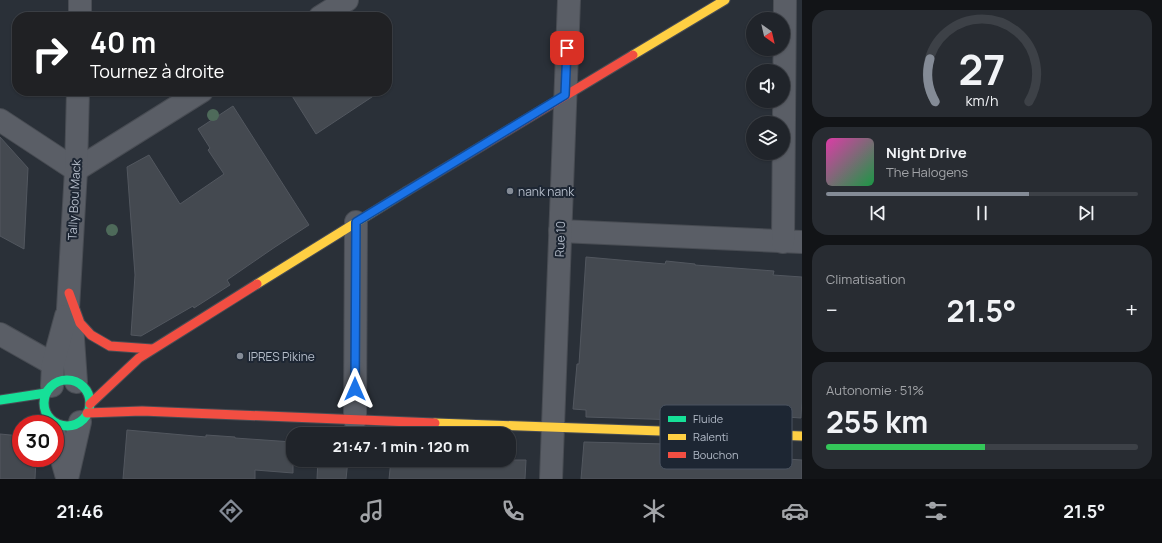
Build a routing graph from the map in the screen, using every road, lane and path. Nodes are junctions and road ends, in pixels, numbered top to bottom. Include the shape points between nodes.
1 (80, 0) edge
2 (347, 0) edge
3 (569, 0) edge
4 (725, 0) edge
5 (785, 0) edge
6 (80, 12) edge
7 (328, 12) edge
8 (565, 95) junction
9 (78, 96) edge
10 (194, 96) edge
11 (0, 120) edge
12 (76, 170) junction
13 (356, 222) junction
14 (560, 231) junction
15 (793, 242) edge
16 (68, 301) junction
17 (0, 334) edge
18 (152, 350) junction
19 (139, 358) junction
20 (53, 364) junction
21 (113, 370) dead end
22 (81, 382) junction
23 (49, 389) junction
24 (2, 400) edge
25 (19, 405) dead end
26 (85, 413) junction
27 (46, 415) edge
28 (355, 420) junction
29 (64, 426) edge
30 (553, 428) junction
31 (660, 431) edge
32 (792, 436) edge
33 (802, 436) edge
34 (63, 467) edge
35 (67, 478) edge
36 (551, 479) edge

1 - 6 street
2 - 7 street
3 - 8 street, Rue 10
4 - 8 street
5 - 15 street
8 - 13 street
8 - 14 street, Rue 10
9 - 12 street, Tally Bou Mack
10 - 12 street
11 - 12 street
12 - 16 street, Tally Bou Mack
13 - 18 street
13 - 28 street
14 - 15 street
14 - 30 street, Rue 10
16 - 18 street via 80,323 91,335 110,346
16 - 20 street, Tally Bou Mack
16 - 22 street, Tally Bou Mack
17 - 20 street
18 - 19 street
19 - 21 street
19 - 26 street
20 - 23 street, Tally Bou Mack
22 - 23 street via 68,380 59,382
22 - 26 street via 89,396
23 - 24 street
23 - 27 street via 44,400
24 - 25 street
26 - 28 street via 142,411
26 - 29 street via 73,425
26 - 35 street
28 - 30 street
30 - 31 street
30 - 36 street, Rue 10
32 - 33 street
34 - 35 street

